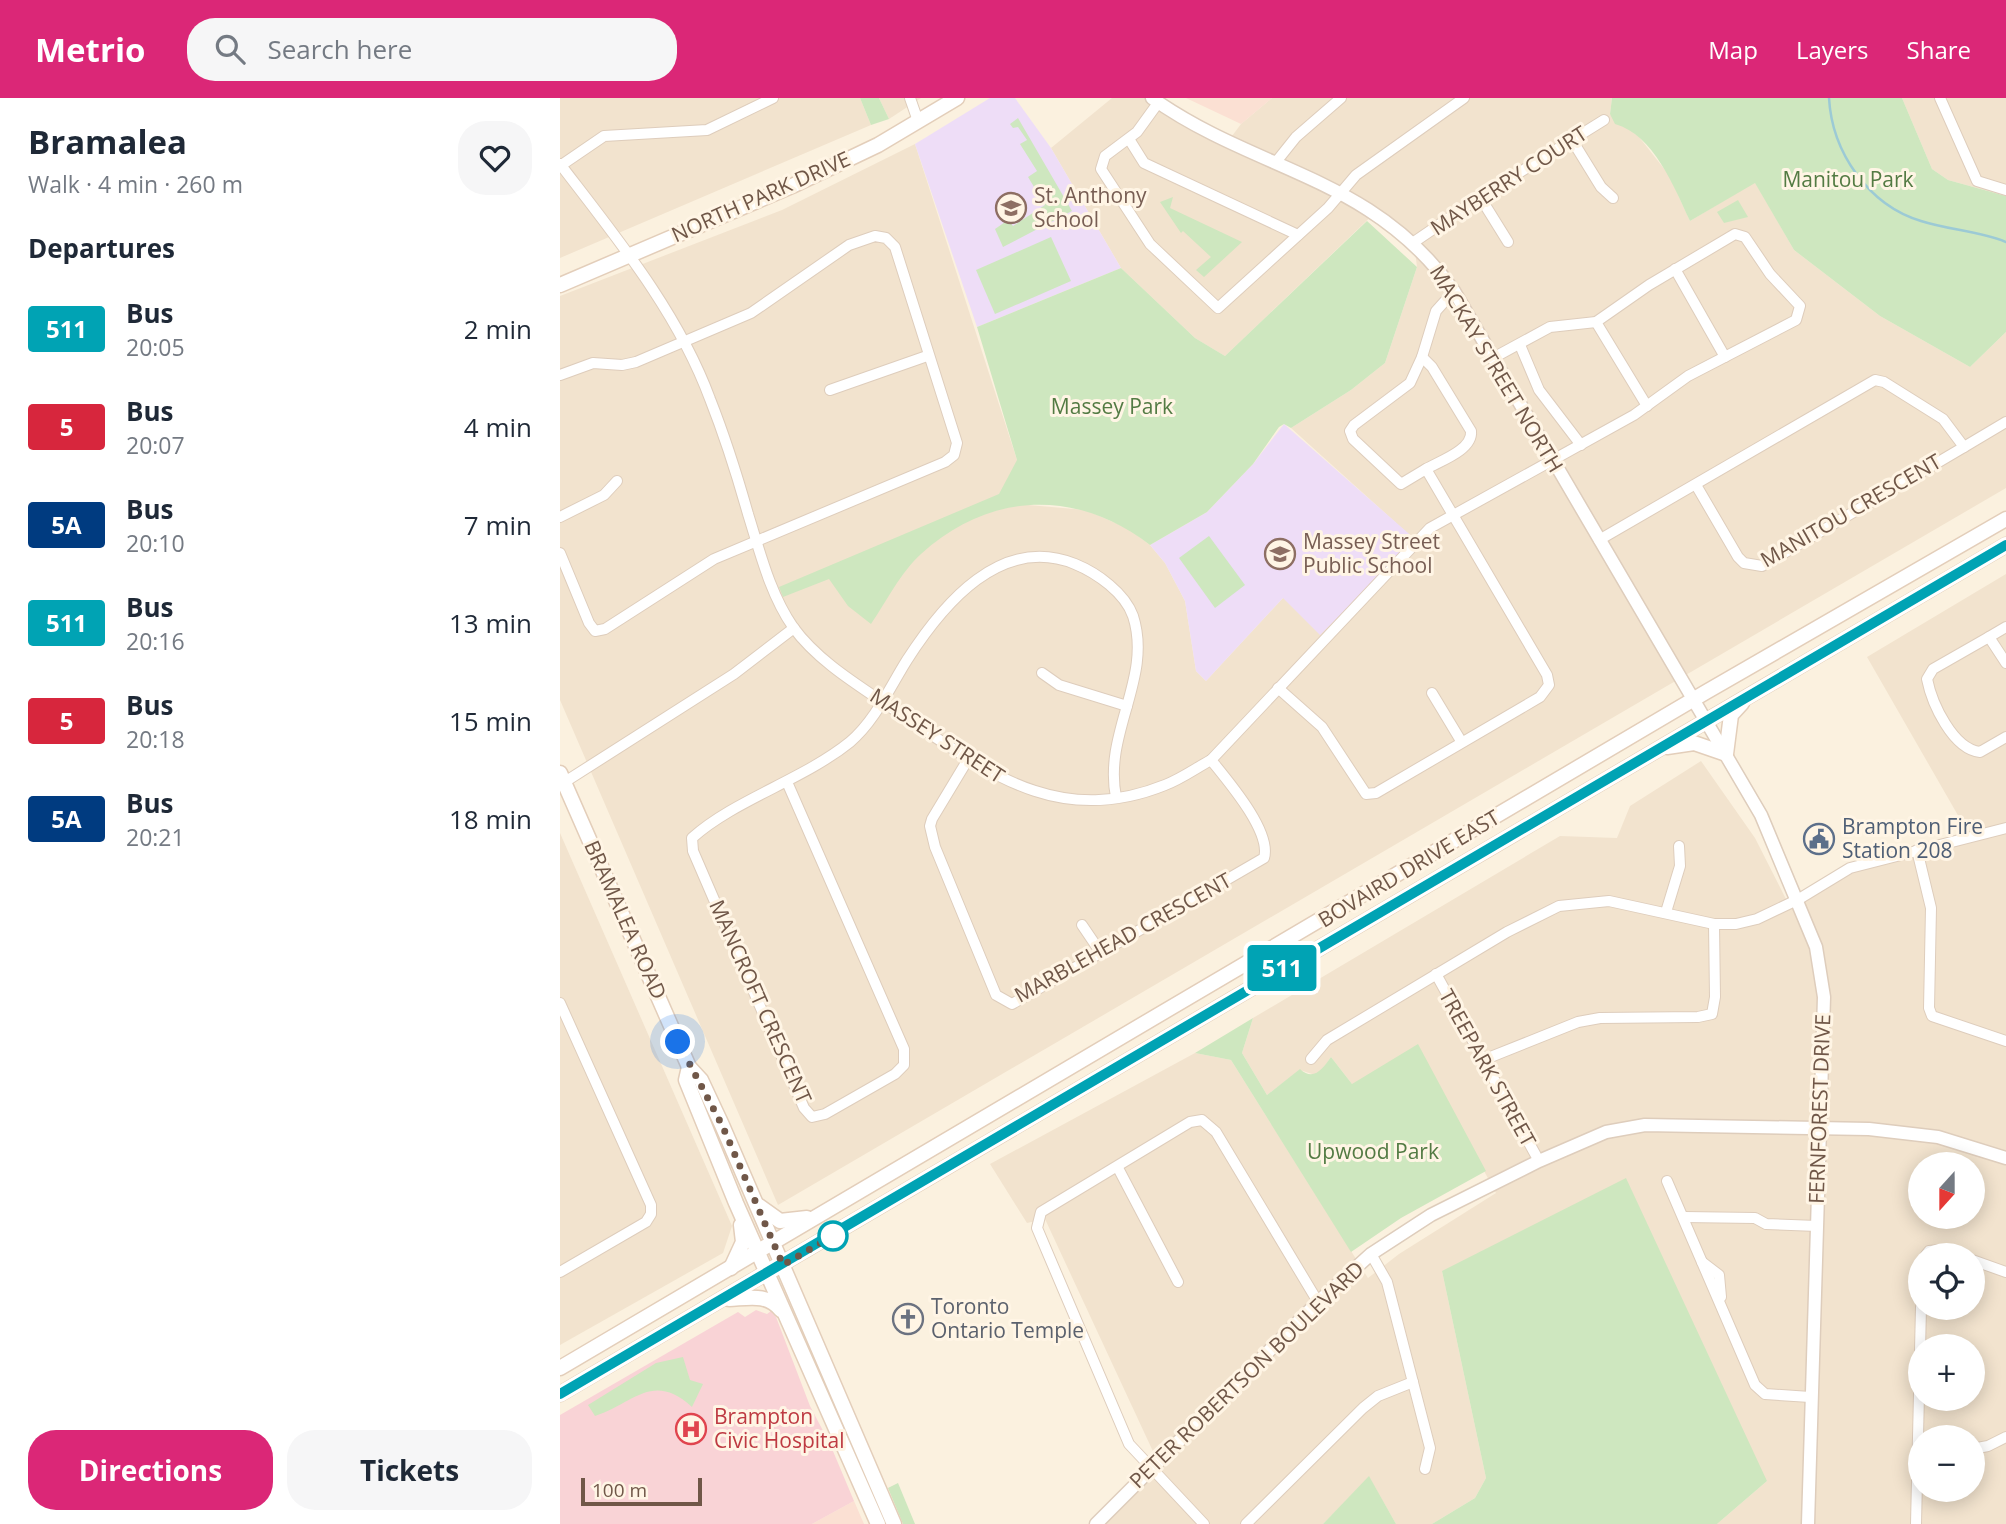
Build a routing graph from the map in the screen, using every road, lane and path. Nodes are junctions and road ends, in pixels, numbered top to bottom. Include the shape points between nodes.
1 (773, 98) edge
2 (910, 98) edge
3 (957, 98) edge
4 (1341, 98) edge
5 (1464, 98) edge
6 (1940, 98) edge
7 (1155, 100) edge
8 (1604, 120) dead end
9 (918, 121) junction
10 (1129, 139) junction
11 (1572, 141) junction
12 (1276, 162) junction
13 (560, 165) edge
14 (2006, 190) edge
15 (1341, 192) junction
16 (1480, 197) junction
17 (1613, 198) dead end
18 (1298, 234) junction
19 (1414, 242) junction
20 (1508, 242) dead end
21 (628, 256) junction
22 (1675, 269) junction
23 (560, 285) edge
24 (1454, 291) junction
25 (1596, 322) junction
26 (684, 340) junction
27 (1520, 345) junction
28 (928, 356) junction
29 (1422, 357) junction
30 (1725, 357) junction
31 (1493, 358) junction
32 (560, 375) edge
33 (830, 390) dead end
34 (1647, 406) junction
35 (2006, 422) edge
36 (1581, 445) junction
37 (1964, 447) junction
38 (1552, 459) junction
39 (1426, 469) junction
40 (617, 481) dead end
41 (1696, 485) junction
42 (1453, 514) junction
43 (560, 517) edge
44 (2006, 519) edge
45 (1599, 540) junction
46 (756, 541) junction
47 (2006, 545) edge
48 (560, 553) edge
49 (2006, 627) edge
50 (794, 628) junction
51 (1989, 637) junction
52 (2006, 663) edge
53 (1042, 673) dead end
54 (1278, 688) junction
55 (1751, 692) junction
56 (1432, 693) dead end
57 (1695, 699) junction
58 (882, 701) junction
59 (1127, 706) junction
60 (1707, 719) junction
61 (2006, 737) edge
62 (1461, 741) junction
63 (1653, 751) junction
64 (1726, 754) junction
65 (1211, 760) junction
66 (967, 761) junction
67 (561, 780) edge
68 (787, 782) junction
69 (1116, 797) junction
70 (2006, 828) edge
71 (1679, 846) dead end
72 (1917, 849) junction
73 (1799, 899) junction
74 (1666, 912) junction
75 (1714, 924) junction
76 (1082, 925) dead end
77 (1101, 953) junction
78 (1436, 974) junction
79 (560, 1003) edge
80 (2006, 1041) edge
81 (1311, 1059) dead end
82 (1483, 1060) junction
83 (689, 1067) junction
84 (1821, 1127) junction
85 (2006, 1158) edge
86 (1539, 1161) junction
87 (1118, 1168) junction
88 (1667, 1181) dead end
89 (736, 1203) junction
90 (757, 1203) junction
91 (822, 1214) junction
92 (1684, 1217) junction
93 (1817, 1226) junction
94 (774, 1243) junction
95 (758, 1253) junction
96 (1371, 1254) junction
97 (783, 1265) junction
98 (1985, 1265) edge
99 (729, 1271) junction
100 (560, 1272) edge
101 (2006, 1272) edge
102 (768, 1273) junction
103 (1178, 1282) dead end
104 (724, 1300) junction
105 (1318, 1302) junction
106 (784, 1314) junction
107 (1920, 1320) edge
108 (560, 1368) edge
109 (1413, 1382) junction
110 (560, 1394) edge
111 (1810, 1397) junction
112 (1919, 1425) edge
113 (2006, 1437) edge
114 (1985, 1447) edge
115 (1150, 1468) junction
116 (1425, 1469) dead end
117 (1917, 1502) edge
118 (878, 1524) edge
119 (894, 1524) edge
120 (1096, 1524) edge
121 (1204, 1524) edge
122 (1246, 1524) edge
123 (1808, 1524) edge
124 (1916, 1524) edge

1 - 13 street via 707,130 604,136
2 - 9 street
3 - 9 main road, NORTH PARK DRIVE
4 - 12 street via 1296,137
5 - 15 street via 1356,175
6 - 14 street via 1977,181
7 - 10 street via 1144,125
7 - 12 street, MACKAY STREET NORTH
8 - 11 street, MAYBERRY COURT
9 - 21 main road, NORTH PARK DRIVE via 792,186
10 - 18 street via 1144,163
10 - 18 street via 1105,156 1101,169 1150,244 1218,307
11 - 16 street, MAYBERRY COURT
11 - 17 street
12 - 15 street, MACKAY STREET NORTH
13 - 21 street, MASSEY STREET
15 - 18 street
15 - 19 street, MACKAY STREET NORTH
16 - 19 street, MAYBERRY COURT
16 - 20 street
19 - 24 street, MACKAY STREET NORTH
21 - 23 main road, NORTH PARK DRIVE
21 - 26 street, MASSEY STREET
22 - 25 street
22 - 30 street
22 - 30 street, MASSEY STREET via 1740,234 1797,301 1800,311 1796,320
24 - 29 street via 1436,311
24 - 31 street, MACKAY STREET NORTH
25 - 27 street via 1550,327
25 - 34 street
26 - 28 street via 751,313 849,245 875,236 886,238 895,247
26 - 32 street via 636,362 593,363
26 - 46 street, MASSEY STREET via 710,397
27 - 31 street
27 - 36 street via 1539,390
28 - 33 street
28 - 46 street via 957,443 954,456
29 - 39 street via 1472,438 1467,446
29 - 39 street via 1410,383 1350,431 1401,484
30 - 34 street, MASSEY STREET via 1688,376
31 - 38 street, MACKAY STREET NORTH
34 - 36 street, MASSEY STREET
35 - 37 street, MANITOU CRESCENT
36 - 38 street, MASSEY STREET
37 - 41 street, MANITOU CRESCENT via 1943,419 1875,380
37 - 41 street, MANITOU CRESCENT via 1762,566 1738,557
38 - 42 street, MASSEY STREET
38 - 45 street, MACKAY STREET NORTH
39 - 42 street
40 - 43 street via 604,495
41 - 45 street, MANITOU CRESCENT
42 - 54 street, MASSEY STREET via 1416,540
42 - 62 street via 1549,685 1540,697
44 - 57 main road, BOVAIRD DRIVE EAST
45 - 57 street, MACKAY STREET NORTH
46 - 48 street via 713,559 605,629 595,631
46 - 50 street, MASSEY STREET via 771,587
47 - 55 main road, BOVAIRD DRIVE EAST
49 - 51 street
50 - 58 street, MASSEY STREET via 821,657
50 - 67 street via 734,674
51 - 52 street
51 - 61 street via 1933,669 1927,679 1929,692 1961,744 1980,752
53 - 59 street via 1059,685
54 - 62 street via 1322,727 1366,794 1376,793
54 - 65 street, MASSEY STREET
55 - 60 main road, BOVAIRD DRIVE EAST
55 - 64 main road via 1731,715
56 - 62 street
57 - 60 street, MACKAY STREET NORTH
57 - 91 main road, BOVAIRD DRIVE EAST
58 - 59 street via 937,617 978,578 1014,559 1053,557 1096,574 1133,615 1137,670
58 - 66 street, MASSEY STREET
58 - 68 street, MANCROFT CRESCENT via 852,740
59 - 69 street via 1112,762
60 - 63 main road, BOVAIRD DRIVE EAST
60 - 64 street, FERNFOREST DRIVE
63 - 64 main road via 1694,743
63 - 97 main road, BOVAIRD DRIVE EAST
64 - 73 street, FERNFOREST DRIVE via 1762,815
65 - 69 street, MASSEY STREET via 1167,785
65 - 77 street, MARBLEHEAD CRESCENT via 1264,838 1264,858
66 - 69 street, MASSEY STREET via 1012,785 1058,798
66 - 77 street, MARBLEHEAD CRESCENT via 930,826 996,995 1012,1004
67 - 83 main road, BRAMALEA ROAD
68 - 68 street, MANCROFT CRESCENT via 692,838 693,851 804,1108 812,1116 825,1114 895,1074 905,1065 904,1049
70 - 72 street
71 - 74 street via 1680,866
72 - 73 street via 1850,867
72 - 80 street via 1931,908 1932,1016
73 - 75 street via 1757,919
73 - 84 street, FERNFOREST DRIVE via 1819,956 1824,997
74 - 75 street
74 - 78 street via 1609,901 1559,906
75 - 82 street via 1712,1014 1589,1020
76 - 77 street
78 - 81 street via 1327,1041
78 - 82 street, TREEPARK STREET
79 - 100 street via 651,1205 646,1222
82 - 86 street, TREEPARK STREET
83 - 89 main road, BRAMALEA ROAD via 686,1080
83 - 90 main road, BRAMALEA ROAD via 701,1080
84 - 85 street, PETER ROBERTSON BOULEVARD via 1922,1133
84 - 86 street, PETER ROBERTSON BOULEVARD via 1645,1125 1606,1132
84 - 93 street, FERNFOREST DRIVE
86 - 96 street, PETER ROBERTSON BOULEVARD via 1432,1215
87 - 103 street
87 - 105 street via 1190,1122 1202,1120 1216,1132
87 - 115 street via 1041,1212 1037,1228 1129,1444
88 - 92 street
89 - 95 main road, BRAMALEA ROAD
89 - 99 main road via 743,1242
90 - 91 main road via 768,1215 786,1222
90 - 94 main road, BRAMALEA ROAD
91 - 94 main road, BOVAIRD DRIVE EAST
92 - 93 street via 1755,1218 1766,1224
92 - 111 street via 1755,1385 1765,1394
93 - 111 street, FERNFOREST DRIVE
94 - 95 main road, BOVAIRD DRIVE EAST
94 - 97 main road, BRAMALEA ROAD
95 - 99 main road, BOVAIRD DRIVE EAST
95 - 102 main road, BRAMALEA ROAD
96 - 105 street, PETER ROBERTSON BOULEVARD
96 - 109 street via 1387,1282
97 - 102 main road, BOVAIRD DRIVE EAST
97 - 119 main road, BRAMALEA ROAD
98 - 101 street
99 - 108 main road, BOVAIRD DRIVE EAST
102 - 104 main road, BOVAIRD DRIVE EAST
102 - 106 main road, BRAMALEA ROAD
104 - 106 main road via 762,1297
104 - 110 main road, BOVAIRD DRIVE EAST
105 - 115 street, PETER ROBERTSON BOULEVARD
106 - 118 main road, BRAMALEA ROAD
107 - 112 street
109 - 116 street via 1430,1448
109 - 122 street via 1378,1396 1363,1408
111 - 123 street, FERNFOREST DRIVE
113 - 114 street
115 - 120 street, PETER ROBERTSON BOULEVARD
115 - 121 street
117 - 124 street

